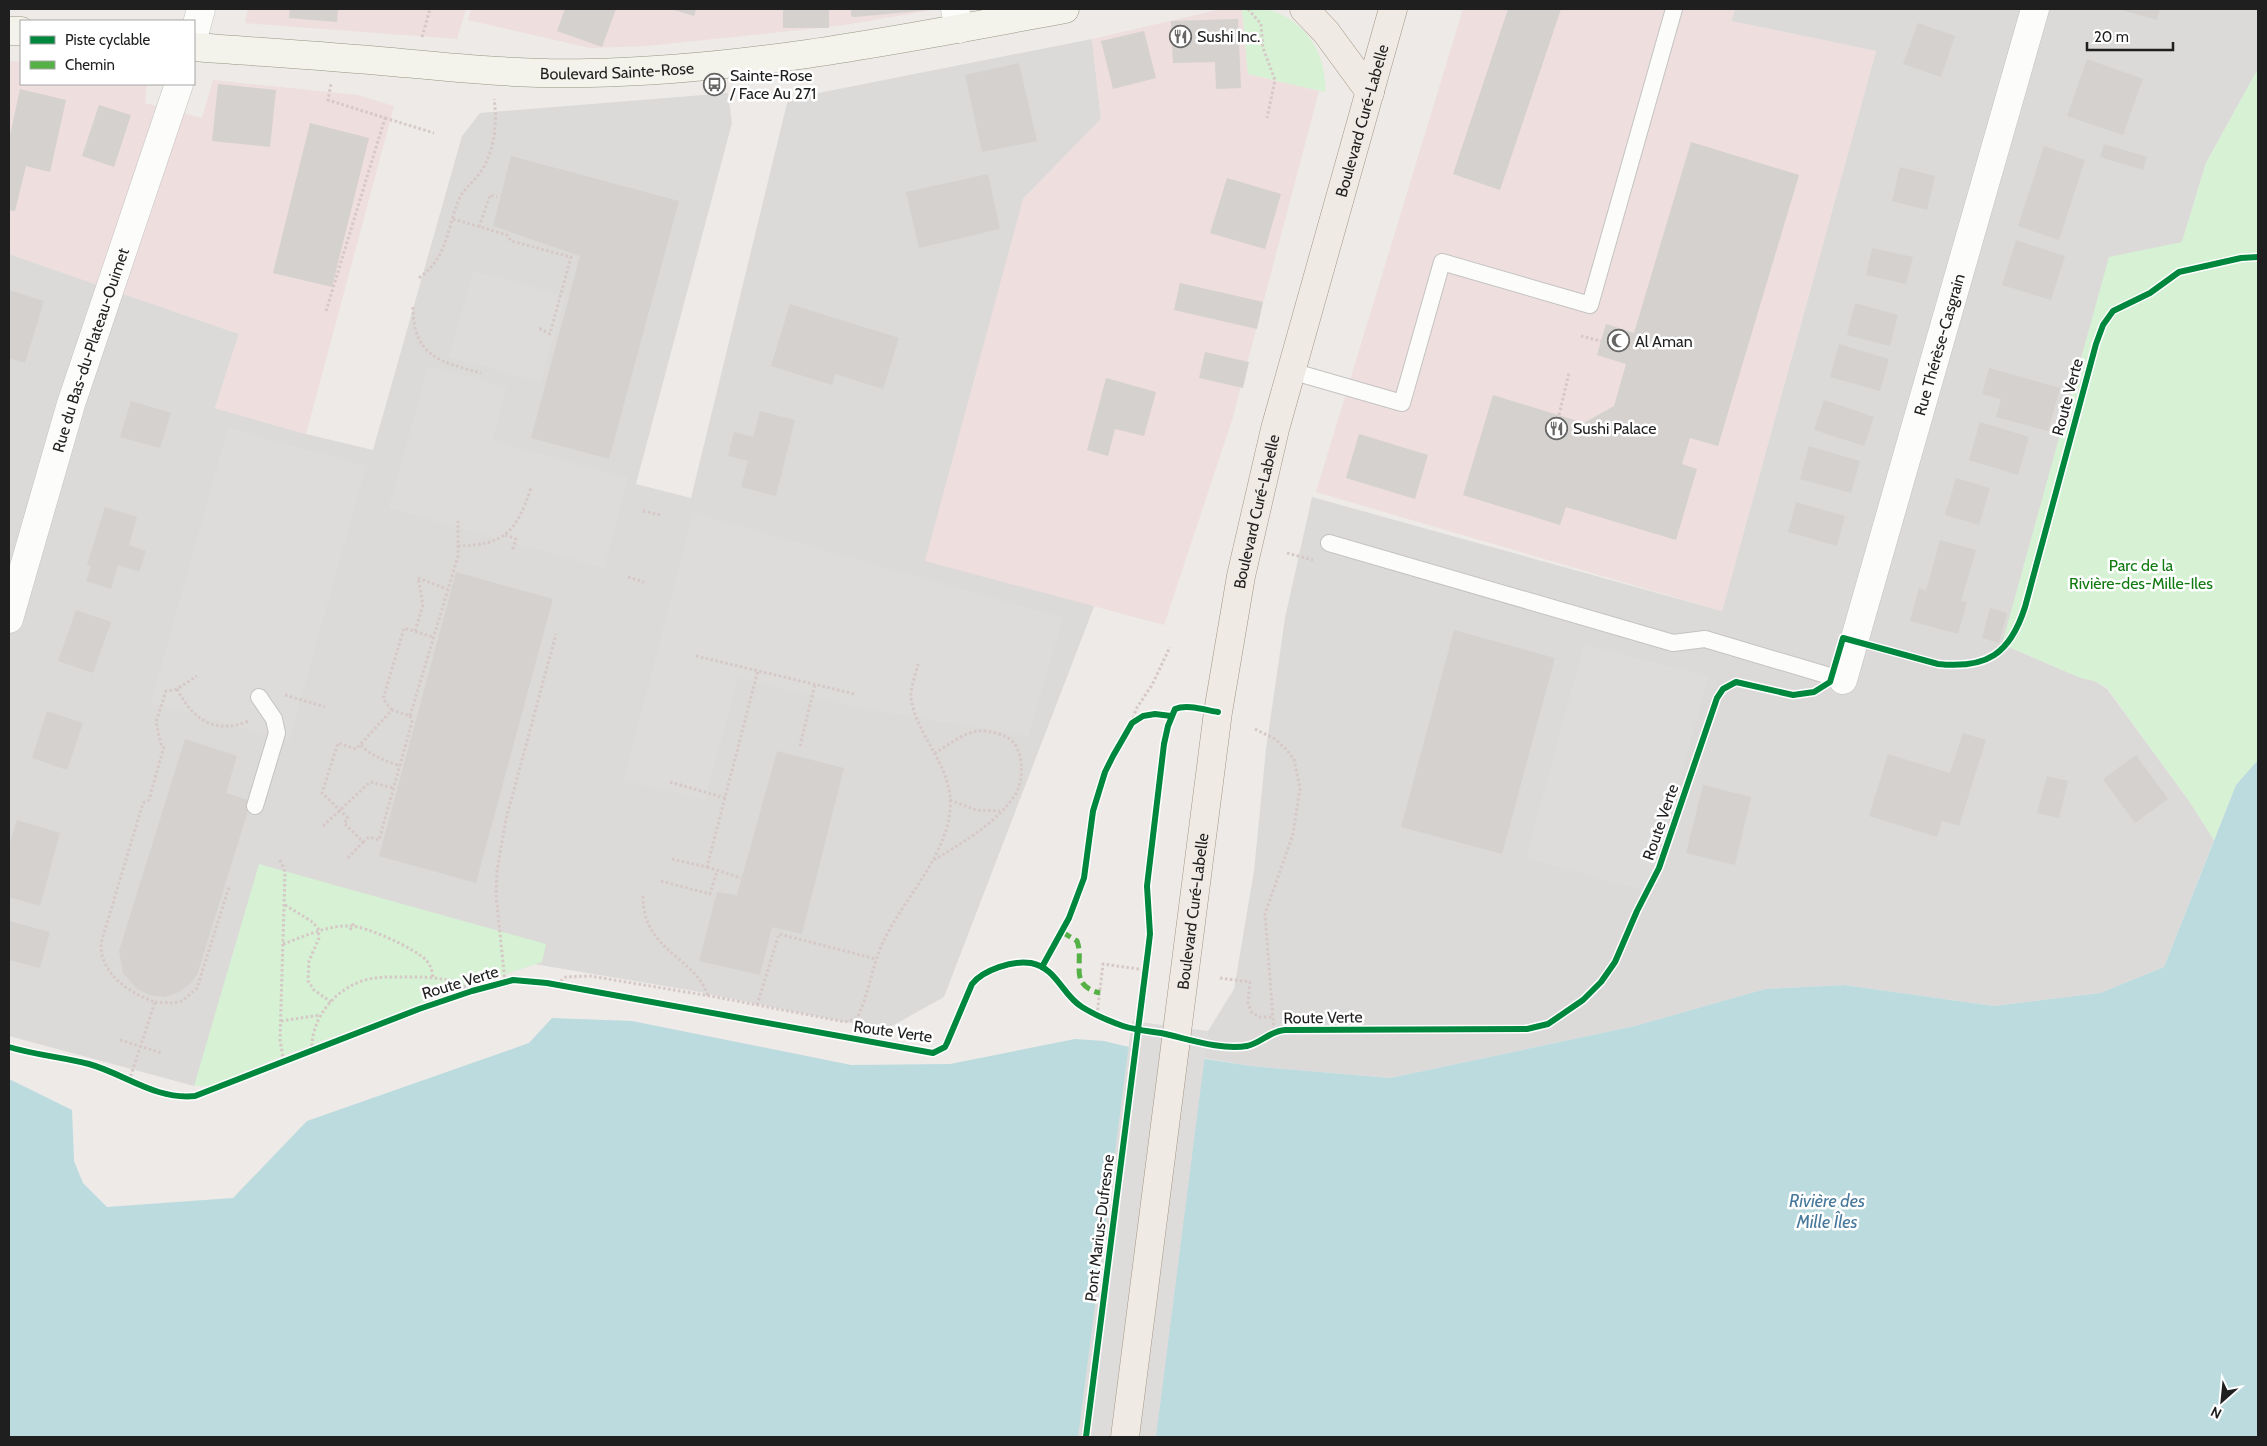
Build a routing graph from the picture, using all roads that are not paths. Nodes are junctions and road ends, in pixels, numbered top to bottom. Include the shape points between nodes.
1 (201, 9) edge
2 (1065, 9) edge
3 (1304, 9) edge
4 (1393, 9) edge
5 (1674, 9) edge
6 (2035, 9) edge
7 (957, 19) edge
8 (195, 30) edge
9 (195, 47) edge
10 (179, 85) edge
11 (1370, 92) junction
12 (1291, 371) junction
13 (1329, 543) dead end
14 (9, 619) edge
15 (1843, 680) joint
16 (259, 698) dead end
17 (255, 806) dead end
18 (1125, 1437) edge

1 - 8 street
2 - 7 street, Boulevard Sainte-Rose
3 - 11 main road via 1326,32
4 - 11 main road, Boulevard Curé-Labelle
5 - 12 lane via 1590,305 1442,262 1402,403
6 - 15 street, Rue Thérèse-Casgrain
7 - 9 street, Boulevard Sainte-Rose via 836,50 725,65 590,74 503,72
10 - 14 street, Rue du Bas-du-Plateau-Ouimet via 71,404
11 - 12 main road, Boulevard Curé-Labelle
12 - 18 main road, Boulevard Curé-Labelle via 1255,510 1218,712
13 - 15 lane via 1673,643 1705,639
16 - 17 lane via 274,718 277,733

